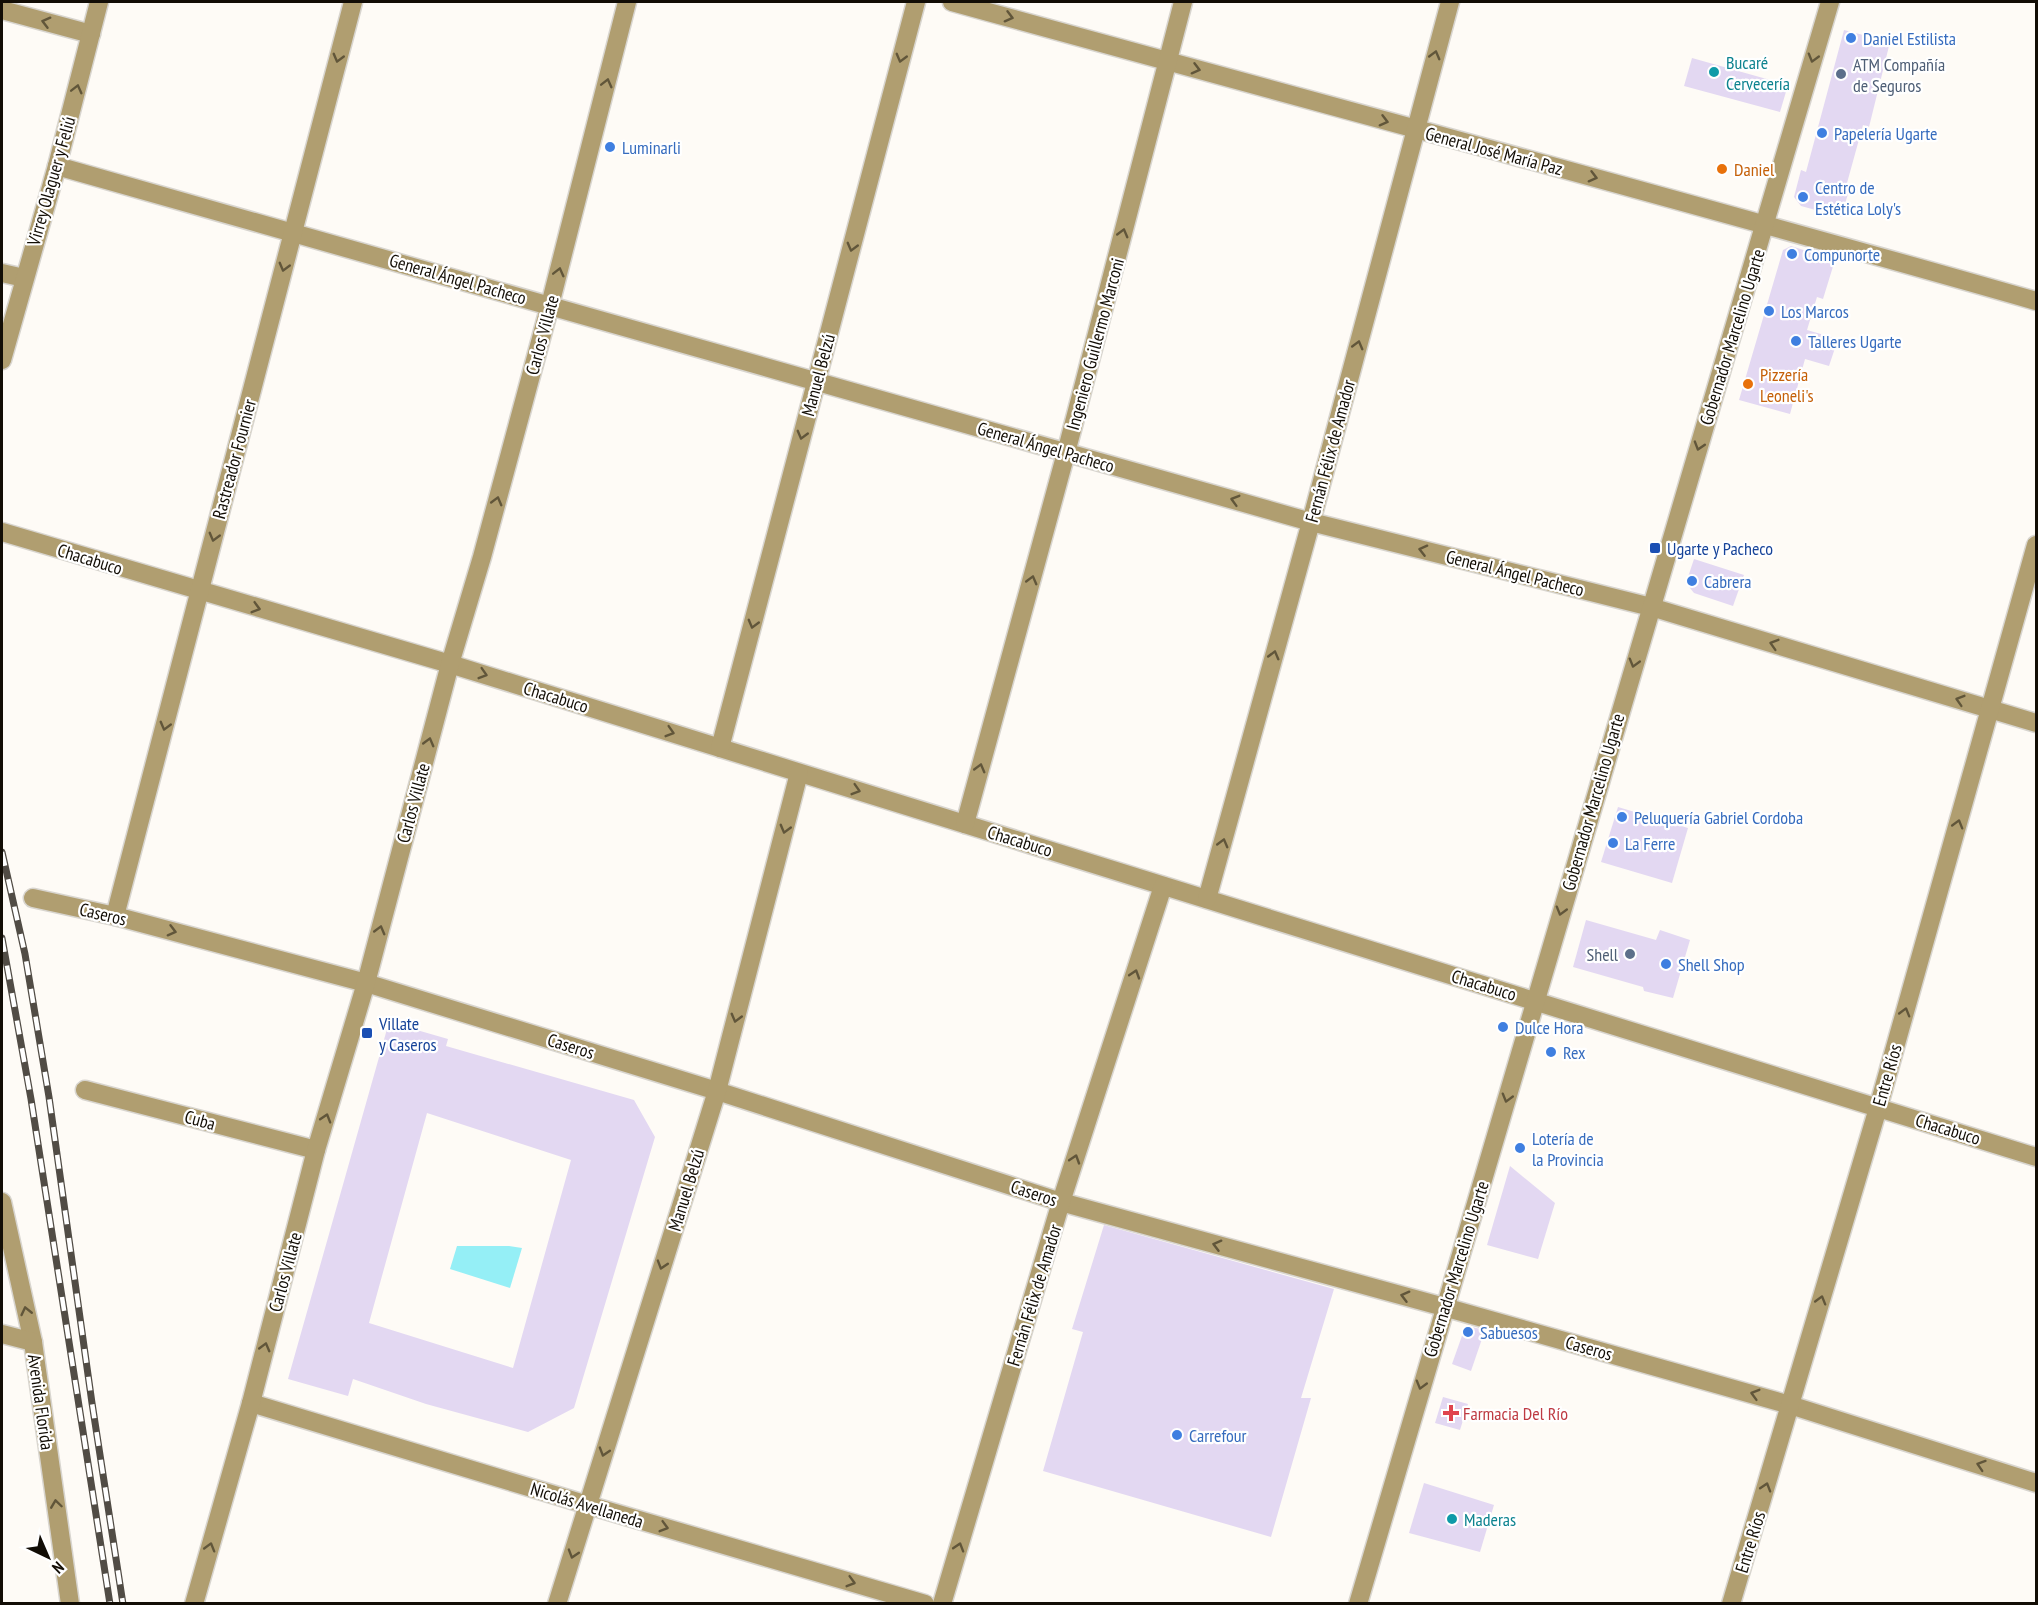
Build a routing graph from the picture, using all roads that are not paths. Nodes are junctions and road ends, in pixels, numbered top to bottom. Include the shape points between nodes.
1 (99, 2) edge
2 (353, 2) edge
3 (627, 2) edge
4 (916, 2) edge
5 (952, 2) edge
6 (1184, 2) edge
7 (1450, 2) edge
8 (1830, 2) edge
9 (2, 10) edge
10 (91, 34) junction
11 (1168, 61) junction
12 (1415, 130) junction
13 (57, 166) junction
14 (1766, 224) junction
15 (293, 233) junction
16 (2, 273) edge
17 (24, 278) junction
18 (2037, 301) edge
19 (550, 305) junction
20 (2, 360) edge
21 (816, 381) junction
22 (1066, 453) junction
23 (1311, 522) junction
24 (2, 532) edge
25 (2037, 545) edge
26 (200, 591) junction
27 (1651, 607) junction
28 (450, 664) junction
29 (1990, 709) junction
30 (2037, 723) edge
31 (720, 748) junction
32 (799, 773) junction
33 (965, 824) junction
34 (1163, 886) junction
35 (33, 898) dead end
36 (1207, 899) junction
37 (115, 916) junction
38 (366, 983) junction
39 (1535, 1001) junction
40 (85, 1090) dead end
41 (717, 1091) junction
42 (1878, 1108) junction
43 (316, 1150) junction
44 (2037, 1157) edge
45 (2, 1202) edge
46 (1061, 1202) junction
47 (1444, 1307) junction
48 (2, 1334) edge
49 (33, 1342) junction
50 (251, 1403) junction
51 (1790, 1405) junction
52 (2037, 1483) edge
53 (588, 1505) junction
54 (70, 1604) edge
55 (194, 1604) edge
56 (557, 1604) edge
57 (925, 1604) edge
58 (942, 1604) edge
59 (1358, 1604) edge
60 (1731, 1604) edge

1 - 10 street, Virrey Olaguer y Feliú
2 -> 15 street, Rastreador Fournier
19 -> 3 street, Carlos Villate
4 -> 21 street, Manuel Belzú
5 -> 11 street, General José María Paz
6 - 11 street, Ingeniero Guillermo Marconi
12 -> 7 street, Fernán Félix de Amador
8 -> 14 street, Gobernador Marcelino Ugarte
10 -> 9 street
13 -> 10 street, Virrey Olaguer y Feliú
11 -> 12 street, General José María Paz
22 -> 11 street, Ingeniero Guillermo Marconi
12 -> 14 street, General José María Paz
23 -> 12 street, Fernán Félix de Amador
13 - 15 street, General Ángel Pacheco
13 - 17 street, Virrey Olaguer y Feliú
14 - 18 street, General José María Paz
14 -> 27 street, Gobernador Marcelino Ugarte
15 - 19 street, General Ángel Pacheco
15 -> 26 street, Rastreador Fournier
16 - 17 street
17 - 20 street, Virrey Olaguer y Feliú
19 - 21 street, General Ángel Pacheco
28 -> 19 street, Carlos Villate
21 - 22 street, General Ángel Pacheco
21 -> 31 street, Manuel Belzú
23 -> 22 street, General Ángel Pacheco
33 -> 22 street, Ingeniero Guillermo Marconi
27 -> 23 street, General Ángel Pacheco
36 -> 23 street, Fernán Félix de Amador
24 - 26 street, Chacabuco
25 - 29 street, Entre Ríos
26 -> 28 street, Chacabuco
26 -> 37 street, Rastreador Fournier
29 -> 27 street, General Ángel Pacheco
27 -> 39 street, Gobernador Marcelino Ugarte
28 -> 31 street, Chacabuco
38 -> 28 street, Carlos Villate
29 - 30 street, General Ángel Pacheco
42 -> 29 street, Entre Ríos
31 - 32 street, Chacabuco
32 -> 33 street, Chacabuco
32 -> 41 street, Manuel Belzú
33 - 34 street, Chacabuco
34 - 36 street, Chacabuco
46 -> 34 street, Fernán Félix de Amador
35 - 37 street, Caseros
36 - 39 street, Chacabuco
37 -> 38 street, Caseros
38 - 41 street, Caseros
43 -> 38 street, Carlos Villate
39 - 42 street, Chacabuco
39 -> 47 street, Gobernador Marcelino Ugarte
40 - 43 street, Cuba
41 - 46 street, Caseros
41 -> 53 street, Manuel Belzú
42 - 44 street, Chacabuco
51 -> 42 street, Entre Ríos
50 -> 43 street, Carlos Villate
49 -> 45 street, Avenida Florida
47 -> 46 street, Caseros
58 -> 46 street, Fernán Félix de Amador
51 -> 47 street, Caseros
47 -> 59 street, Gobernador Marcelino Ugarte
48 - 49 street
54 -> 49 street, Avenida Florida
50 - 53 street, Nicolás Avellaneda
55 -> 50 street, Carlos Villate
52 -> 51 street, Caseros
60 -> 51 street, Entre Ríos
53 -> 56 street, Manuel Belzú
53 -> 57 street, Nicolás Avellaneda

